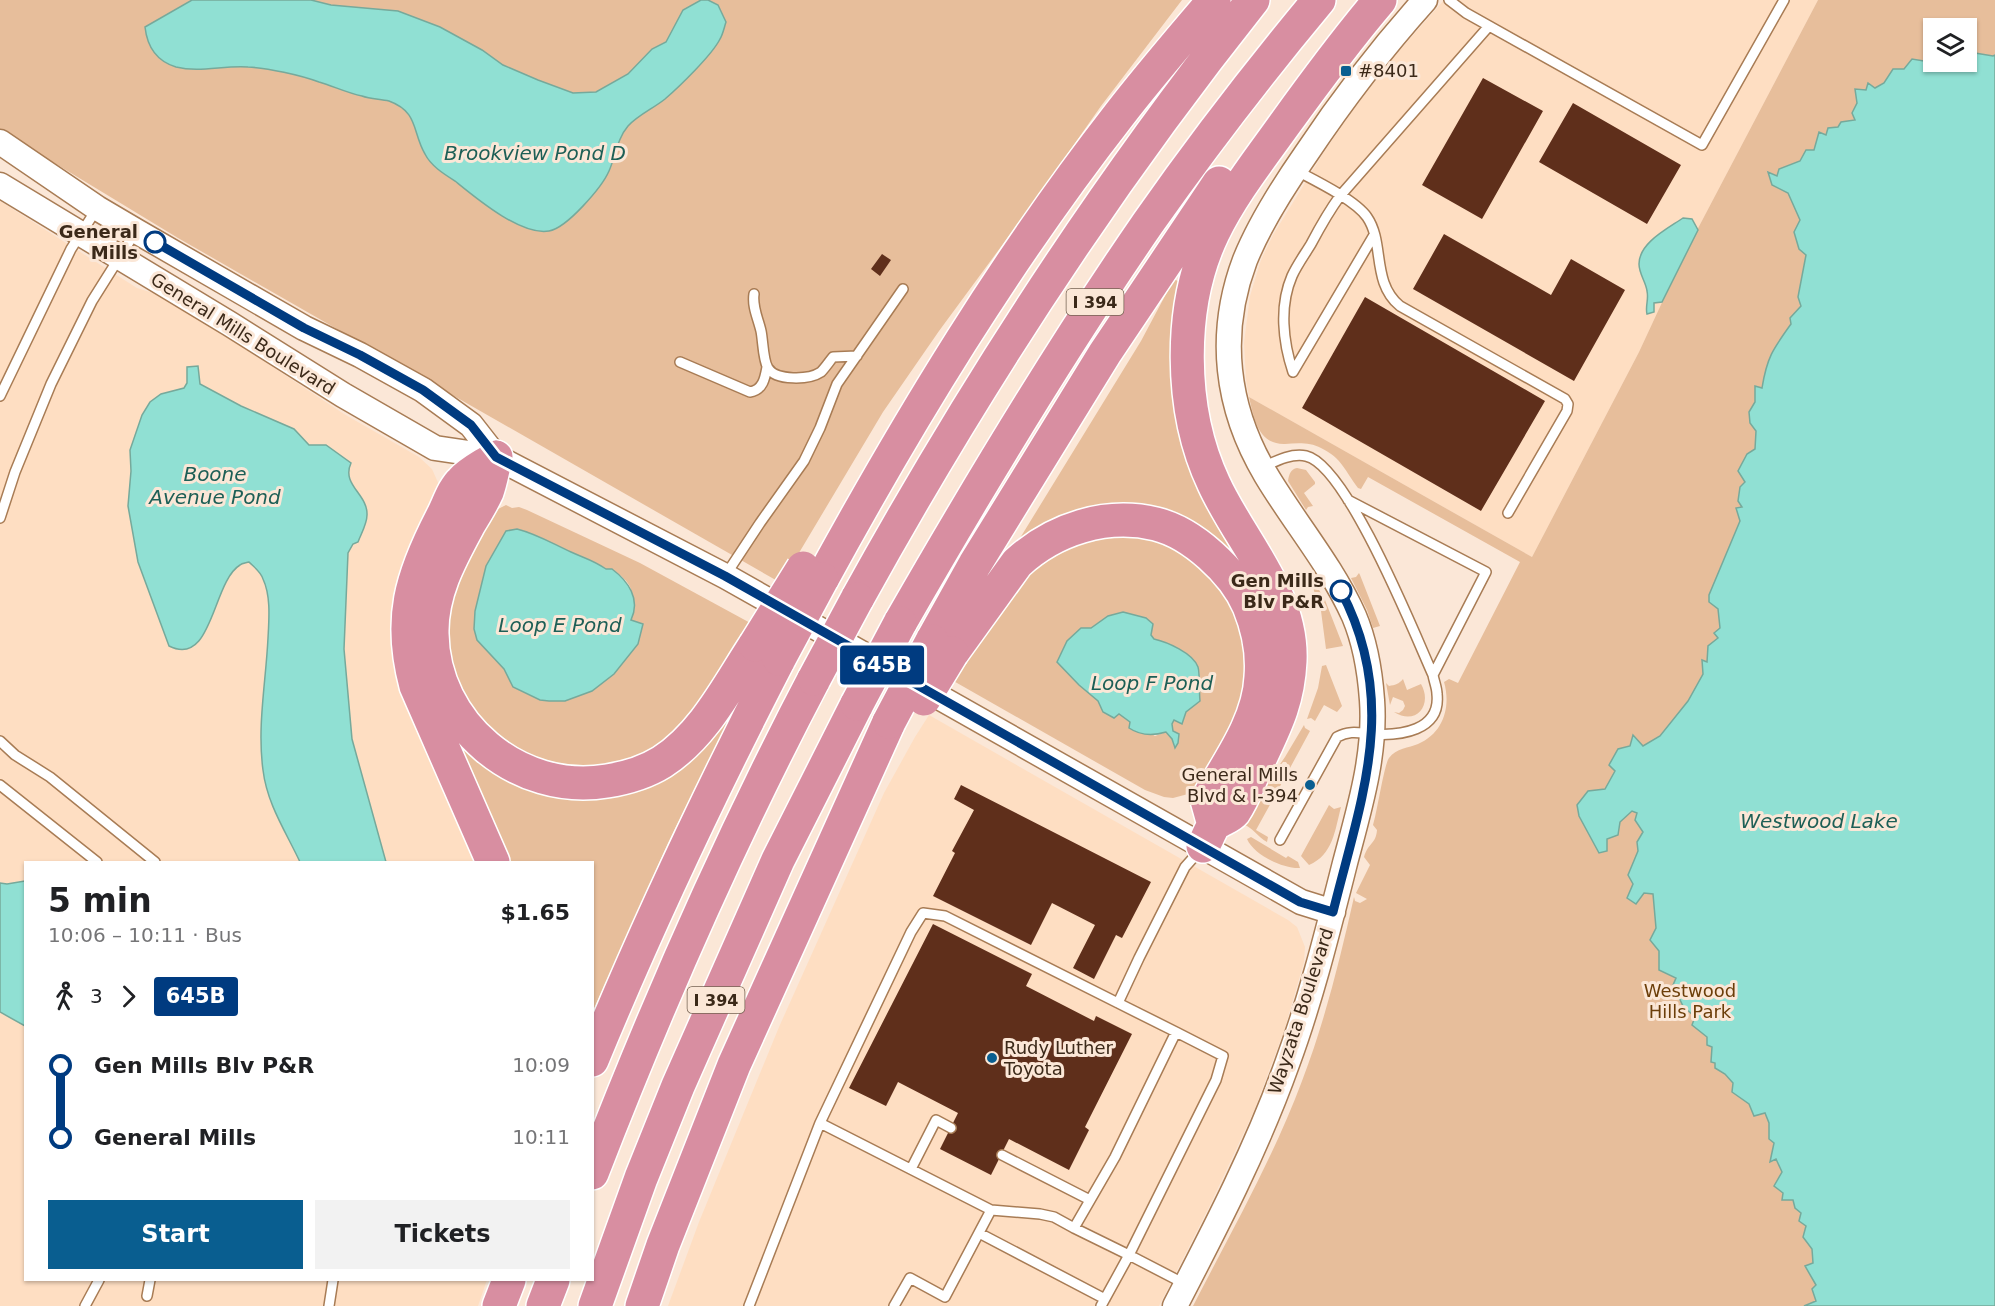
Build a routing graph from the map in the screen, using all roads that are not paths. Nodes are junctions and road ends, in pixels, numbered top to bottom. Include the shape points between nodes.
1 (1214, 0) edge
2 (1253, 0) edge
3 (1319, 0) edge
4 (1364, 0) edge
5 (1380, 0) edge
6 (1425, 0) edge
7 (1449, 0) edge
8 (1784, 0) edge
9 (1489, 26) junction
10 (0, 142) edge
11 (1295, 170) junction
12 (0, 185) edge
13 (1340, 196) junction
14 (97, 208) junction
15 (136, 231) junction
16 (80, 235) junction
17 (1374, 235) junction
18 (120, 258) junction
19 (903, 289) dead end
20 (754, 294) dead end
21 (856, 356) junction
22 (680, 362) dead end
23 (767, 367) junction
24 (0, 396) edge
25 (496, 457) junction
26 (1262, 468) junction
27 (1346, 499) junction
28 (1508, 513) dead end
29 (0, 518) edge
30 (725, 576) junction
31 (942, 647) junction
32 (767, 652) junction
33 (1433, 675) junction
34 (1372, 734) junction
35 (0, 741) edge
36 (0, 785) edge
37 (1209, 836) junction
38 (1280, 840) dead end
39 (96, 861) edge
40 (154, 861) edge
41 (493, 861) edge
42 (1333, 912) junction
43 (1118, 1003) junction
44 (1176, 1032) junction
45 (594, 1055) edge
46 (820, 1124) junction
47 (951, 1128) dead end
48 (1002, 1155) dead end
49 (594, 1168) edge
50 (911, 1169) junction
51 (1090, 1200) junction
52 (992, 1210) junction
53 (1074, 1228) junction
54 (979, 1233) junction
55 (1129, 1255) junction
56 (98, 1281) edge
57 (150, 1281) edge
58 (333, 1281) edge
59 (494, 1281) edge
60 (509, 1281) edge
61 (552, 1281) edge
62 (1186, 1284) junction
63 (147, 1296) dead end
64 (1103, 1302) edge
65 (85, 1306) edge
66 (329, 1306) edge
67 (487, 1306) edge
68 (499, 1306) edge
69 (543, 1306) edge
70 (595, 1306) edge
71 (642, 1306) edge
72 (749, 1306) edge
73 (894, 1306) edge
74 (1175, 1306) edge

1 - 32 highway, bridge via 1086,159 1016,258 930,392 843,506 813,573
2 - 49 highway, I 394, bridge via 1170,107 1073,244 894,532 775,754 685,946
3 - 70 highway, I 394, bridge via 1214,132 1118,267 1000,452 900,623 778,860 678,1086
4 - 31 highway via 1219,183 1170,256 1150,310 1123,359 990,578
5 - 37 highway via 1239,188 1213,233 1194,296 1188,371 1195,431 1224,505 1272,585 1290,642 1287,694 1282,711 1233,813
6 - 11 street, Wayzata Boulevard via 1358,81
7 - 9 lane
8 - 9 lane via 1702,146
9 - 13 lane
10 - 14 street, General Mills Boulevard
11 - 13 lane
11 - 26 street, Wayzata Boulevard via 1246,259 1231,314 1230,376 1236,409
12 - 16 street, General Mills Boulevard
13 - 17 lane via 1366,216
13 - 17 lane via 1288,288 1284,338 1293,372
14 - 15 street, General Mills Boulevard
14 - 16 lane
15 - 18 lane
15 - 25 street, General Mills Boulevard via 304,328 423,390 471,425
16 - 18 street, General Mills Boulevard
16 - 24 lane
17 - 28 lane via 1390,298 1568,404
18 - 25 street, General Mills Boulevard via 435,448
18 - 29 lane via 92,301 51,384
19 - 21 lane
20 - 23 lane
21 - 23 lane via 833,357 820,372 798,377 780,377
21 - 30 lane via 837,384 804,461
22 - 23 lane via 750,392 761,386
25 - 30 street, General Mills Boulevard
25 - 32 highway via 486,493 440,582 432,634 445,690 466,728 493,753 528,773 552,780 589,783 633,776 661,763 687,741
25 - 41 highway via 460,482 440,520 412,588 407,632 416,686
26 - 27 lane via 1281,458 1306,456 1322,466
26 - 34 street, Wayzata Boulevard via 1354,617 1370,677
27 - 33 lane via 1370,536
27 - 33 lane via 1486,572
30 - 37 street, General Mills Boulevard
31 - 37 highway via 1017,563 1060,533 1120,520 1157,524 1188,539 1216,560 1249,605 1260,648 1261,679 1252,719 1207,801
31 - 71 highway, bridge via 823,869 734,1065
32 - 45 highway via 736,743 676,866
33 - 34 lane via 1436,705 1425,725 1400,733
34 - 38 lane via 1354,731 1336,737
34 - 42 street, Wayzata Boulevard via 1363,792
35 - 40 lane
36 - 39 lane
37 - 42 street, General Mills Boulevard via 1300,902
37 - 43 lane via 1185,867
42 - 62 street, Wayzata Boulevard via 1286,1067 1241,1176
43 - 44 lane
43 - 46 lane via 945,916 923,913
44 - 51 lane
44 - 55 lane via 1223,1056 1216,1080
46 - 50 lane
46 - 72 lane
47 - 50 lane via 936,1120
48 - 51 lane
50 - 52 lane
51 - 53 lane
52 - 53 lane via 1040,1214
52 - 54 lane
53 - 55 lane
54 - 64 lane
54 - 73 lane via 945,1297 910,1278
55 - 62 lane
55 - 64 lane
56 - 65 lane
57 - 63 lane
58 - 66 lane
59 - 67 highway
60 - 68 highway
61 - 69 highway
62 - 74 street, Wayzata Boulevard

